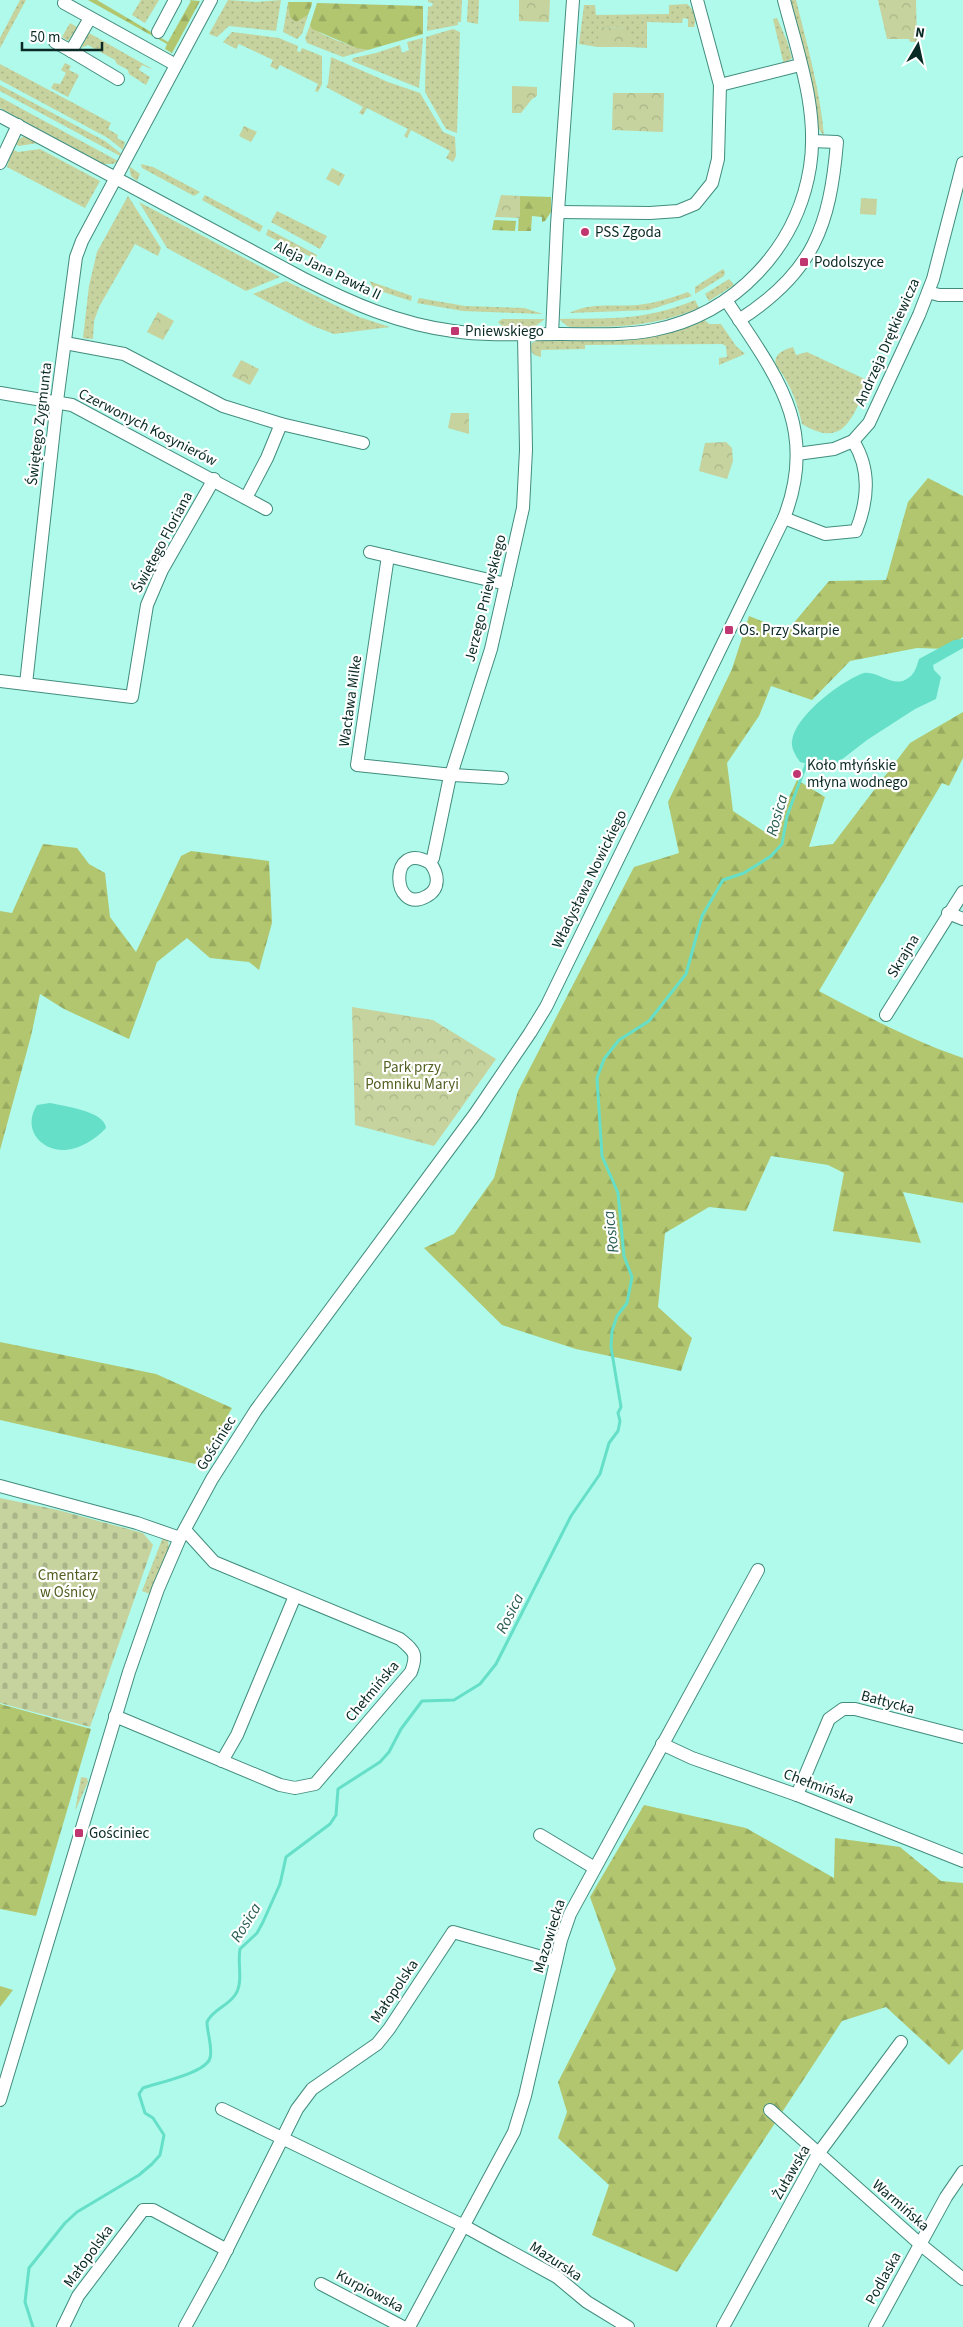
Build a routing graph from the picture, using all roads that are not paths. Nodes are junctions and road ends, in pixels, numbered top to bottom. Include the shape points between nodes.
1 (175, 0) edge
2 (210, 0) edge
3 (573, 0) edge
4 (697, 0) edge
5 (784, 0) edge
6 (64, 3) dead end
7 (90, 18) junction
8 (158, 32) dead end
9 (55, 42) dead end
10 (71, 51) junction
11 (800, 65) junction
12 (176, 66) junction
13 (118, 79) dead end
14 (720, 85) junction
15 (0, 116) edge
16 (18, 125) junction
17 (812, 141) junction
18 (0, 163) edge
19 (963, 163) edge
20 (116, 178) junction
21 (559, 212) junction
22 (928, 292) junction
23 (963, 296) edge
24 (726, 300) junction
25 (739, 320) junction
26 (524, 334) junction
27 (552, 334) junction
28 (64, 343) junction
29 (0, 393) edge
30 (57, 401) junction
31 (281, 424) junction
32 (853, 441) junction
33 (363, 443) dead end
34 (797, 454) junction
35 (214, 479) junction
36 (246, 498) junction
37 (266, 509) dead end
38 (784, 518) junction
39 (370, 552) dead end
40 (388, 556) junction
41 (506, 584) junction
42 (0, 682) edge
43 (26, 684) junction
44 (453, 775) junction
45 (502, 778) dead end
46 (430, 863) dead end
47 (963, 892) edge
48 (948, 913) junction
49 (963, 919) edge
50 (886, 1015) dead end
51 (386, 1233) joint
52 (0, 1486) edge
53 (182, 1534) junction
54 (758, 1570) dead end
55 (295, 1596) junction
56 (115, 1716) junction
57 (963, 1738) edge
58 (662, 1744) junction
59 (222, 1761) junction
60 (797, 1795) junction
61 (540, 1835) dead end
62 (963, 1861) edge
63 (593, 1867) junction
64 (556, 1961) junction
65 (901, 2042) dead end
66 (0, 2100) edge
67 (222, 2109) dead end
68 (770, 2110) dead end
69 (281, 2138) junction
70 (818, 2154) junction
71 (963, 2172) edge
72 (464, 2226) junction
73 (920, 2244) junction
74 (227, 2250) junction
75 (963, 2279) edge
76 (322, 2284) dead end
77 (63, 2327) edge
78 (185, 2327) edge
79 (403, 2327) edge
80 (409, 2327) edge
81 (628, 2327) edge
82 (723, 2327) edge
83 (875, 2327) edge

1 - 8 street
2 - 12 street, Świętego Zygmunta
3 - 21 street
4 - 14 street
5 - 11 street, Aleja Jana Pawła II
6 - 7 street
7 - 10 street
7 - 12 street
9 - 10 street
10 - 13 street
11 - 14 street
11 - 17 street, Aleja Jana Pawła II via 810,108
12 - 20 street, Świętego Zygmunta
14 - 21 street via 718,159 712,183 695,204 678,211 650,214
15 - 16 street, Aleja Jana Pawła II
16 - 18 street
16 - 20 street, Aleja Jana Pawła II
17 - 24 street, Aleja Jana Pawła II via 808,181 790,229 763,268
17 - 25 street via 837,142 832,192 823,226 792,278 757,309
19 - 22 street, Andrzeja Drętkiewicza
20 - 26 street, Aleja Jana Pawła II via 304,279 370,310 440,329
20 - 28 street, Świętego Zygmunta via 76,257
21 - 27 street
22 - 23 street
22 - 32 street, Andrzeja Drętkiewicza via 869,423
24 - 25 street, Władysława Nowickiego
24 - 27 street, Aleja Jana Pawła II via 688,320 652,330
25 - 34 street, Władysława Nowickiego via 776,376 788,404
26 - 27 street, Aleja Jana Pawła II
26 - 41 street, Jerzego Pniewskiego via 525,491
28 - 30 street, Świętego Zygmunta
28 - 31 street via 124,354 222,406
29 - 30 street, Czerwonych Kosynierów
30 - 35 street, Czerwonych Kosynierów via 86,412
30 - 43 street, Świętego Zygmunta
31 - 33 street
31 - 36 street
32 - 34 street via 834,449
32 - 38 street via 862,455 865,476 864,512 856,531 825,534
34 - 38 street, Władysława Nowickiego via 794,486
35 - 36 street, Czerwonych Kosynierów
35 - 43 street, Świętego Floriana via 162,570 147,606 132,697
36 - 37 street, Czerwonych Kosynierów
38 - 51 street, Władysława Nowickiego via 546,1007 475,1114
39 - 40 street
40 - 41 street
40 - 44 street, Wacława Milke via 357,765
41 - 44 street, Jerzego Pniewskiego via 491,649
42 - 43 street, Świętego Floriana
44 - 45 street, Wacława Milke
44 - 46 street, Jerzego Pniewskiego
47 - 48 street, Skrajna
48 - 49 street
48 - 50 street, Skrajna
51 - 53 street, Gościniec via 256,1410
52 - 53 street
53 - 55 street, Chełmińska via 214,1562
53 - 56 street, Gościniec via 141,1634
54 - 58 street, Mazowiecka
55 - 59 street via 237,1735
55 - 59 street, Chełmińska via 400,1639 413,1650 415,1660 411,1672 315,1784 295,1788 280,1785
56 - 59 street, Chełmińska
56 - 66 street, Gościniec
57 - 60 street, Bałtycka via 855,1709 843,1709 829,1718
58 - 60 street, Chełmińska
58 - 63 street, Mazowiecka
60 - 62 street, Chełmińska
61 - 63 street
63 - 64 street, Mazowiecka via 570,1914
64 - 69 street, Małopolska via 453,1932 377,2044 312,2089
64 - 72 street, Mazowiecka via 519,2119
65 - 70 street, Żuławska
67 - 69 street
68 - 70 street, Warmińska
69 - 72 street
69 - 74 street, Małopolska
70 - 73 street, Warmińska
70 - 82 street, Żuławska
71 - 73 street, Podlaska
72 - 80 street, Mazowiecka
72 - 81 street, Mazurska via 557,2277 588,2302
73 - 75 street, Warmińska
73 - 83 street, Podlaska
74 - 77 street, Małopolska via 153,2210 144,2210 78,2296
74 - 78 street, Małopolska
76 - 79 street, Kurpiowska

